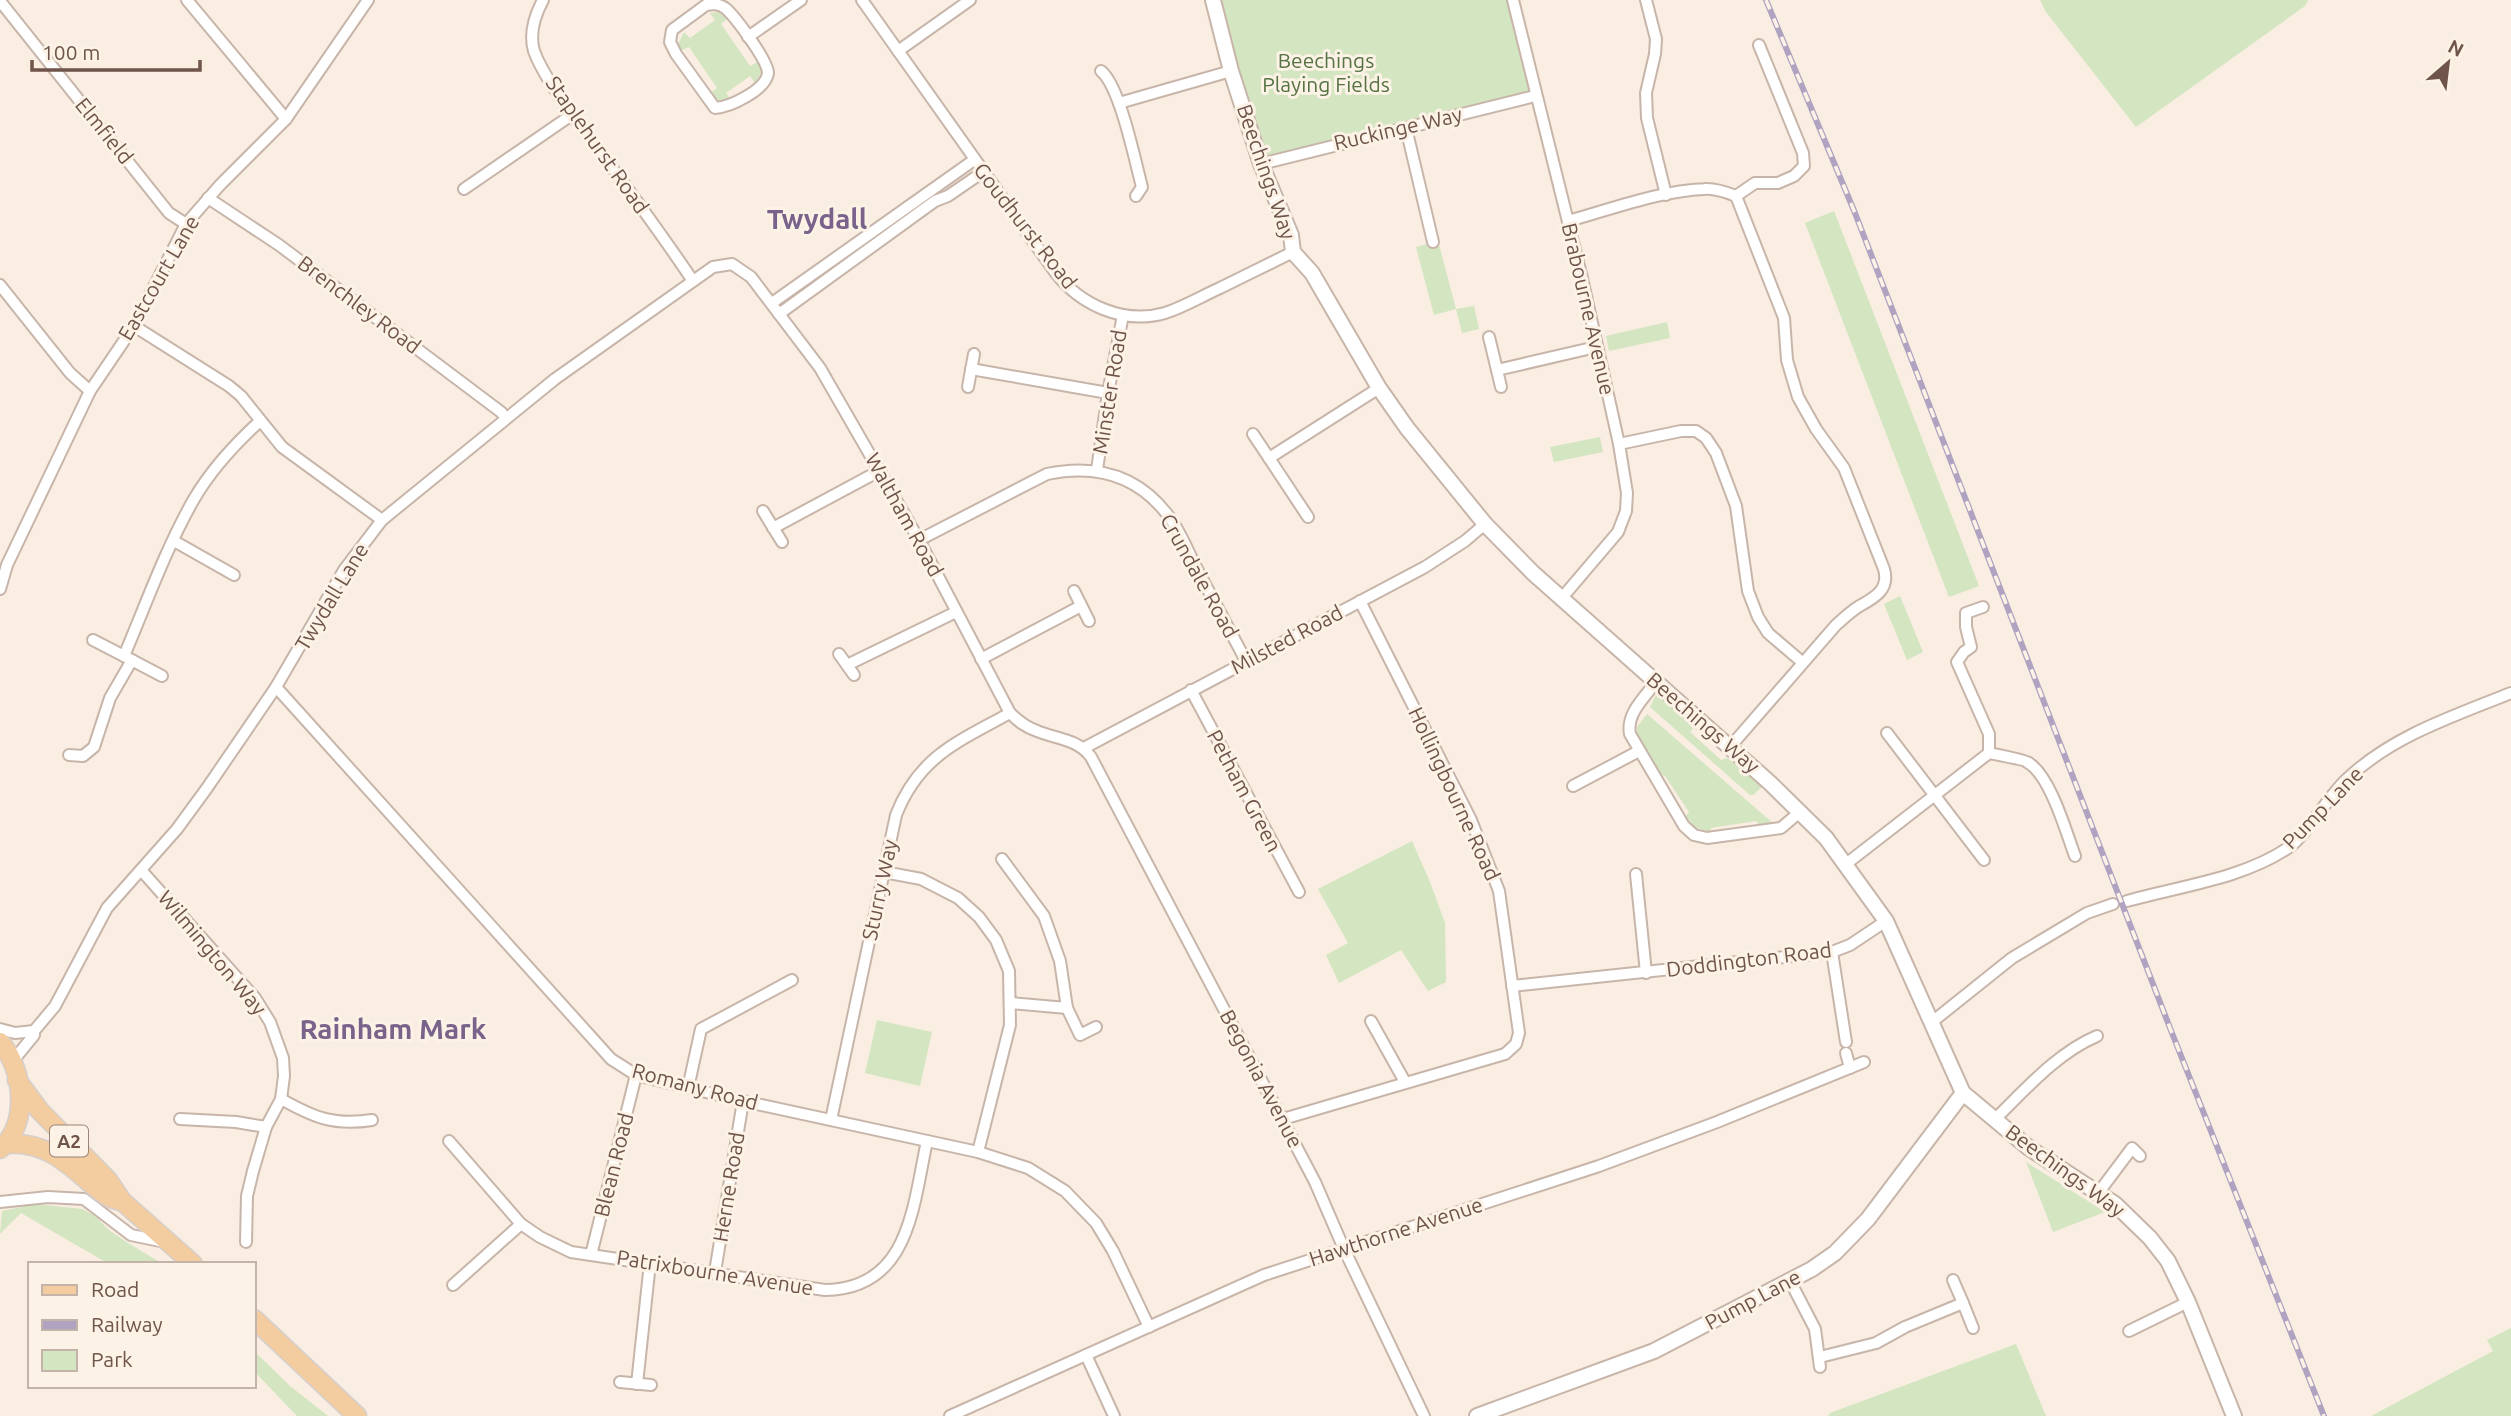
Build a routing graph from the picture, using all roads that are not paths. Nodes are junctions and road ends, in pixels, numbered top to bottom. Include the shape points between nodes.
1 (187, 0) edge
2 (368, 0) edge
3 (543, 0) edge
4 (801, 0) edge
5 (862, 0) edge
6 (970, 0) edge
7 (1213, 0) edge
8 (1513, 0) edge
9 (1646, 0) edge
10 (0, 1) edge
11 (748, 37) junction
12 (1759, 46) dead end
13 (898, 51) junction
14 (1101, 71) dead end
15 (1231, 71) junction
16 (1535, 96) junction
17 (1119, 103) junction
18 (573, 114) junction
19 (286, 120) junction
20 (1406, 128) junction
21 (974, 160) junction
22 (1261, 164) junction
23 (984, 172) junction
24 (464, 189) dead end
25 (1666, 195) junction
26 (1136, 196) dead end
27 (1736, 196) junction
28 (208, 198) junction
29 (1568, 221) junction
30 (186, 224) junction
31 (1433, 242) dead end
32 (1293, 252) junction
33 (732, 264) joint
34 (693, 281) junction
35 (0, 285) edge
36 (772, 303) junction
37 (779, 314) junction
38 (1123, 315) junction
39 (134, 326) junction
40 (1489, 337) dead end
41 (1596, 347) junction
42 (974, 354) dead end
43 (971, 369) junction
44 (1497, 370) junction
45 (968, 387) dead end
46 (1501, 387) dead end
47 (1379, 388) junction
48 (90, 391) junction
49 (1108, 393) junction
50 (506, 418) junction
51 (260, 421) junction
52 (1253, 434) dead end
53 (1619, 443) junction
54 (1269, 458) junction
55 (881, 470) junction
56 (1097, 470) junction
57 (764, 511) dead end
58 (1308, 517) dead end
59 (382, 520) junction
60 (1485, 524) junction
61 (773, 528) junction
62 (919, 540) junction
63 (174, 541) junction
64 (782, 542) dead end
65 (234, 575) dead end
66 (0, 589) edge
67 (1074, 591) dead end
68 (1561, 599) junction
69 (1360, 601) junction
70 (1081, 606) junction
71 (1983, 607) dead end
72 (957, 612) junction
73 (1089, 621) dead end
74 (93, 640) dead end
75 (839, 653) dead end
76 (128, 658) junction
77 (981, 659) junction
78 (1246, 661) junction
79 (1802, 662) junction
80 (162, 676) dead end
81 (1656, 682) junction
82 (276, 687) junction
83 (1191, 690) junction
84 (2511, 693) edge
85 (1010, 713) junction
86 (1887, 733) dead end
87 (1730, 747) junction
88 (1084, 748) junction
89 (1639, 751) junction
90 (1989, 753) junction
91 (69, 755) dead end
92 (1573, 786) dead end
93 (1935, 795) junction
94 (1801, 811) junction
95 (2075, 856) dead end
96 (1002, 859) dead end
97 (1984, 860) dead end
98 (1846, 864) junction
99 (141, 870) junction
100 (884, 872) junction
101 (1636, 874) dead end
102 (1299, 892) dead end
103 (2127, 901) dead end
104 (2113, 904) dead end
105 (1886, 920) junction
106 (1832, 952) junction
107 (1646, 973) junction
108 (792, 980) dead end
109 (1512, 986) junction
110 (1011, 1003) junction
111 (1067, 1008) junction
112 (1371, 1021) dead end
113 (1932, 1022) junction
114 (1096, 1027) dead end
115 (0, 1029) edge
116 (34, 1031) junction
117 (2097, 1036) dead end
118 (0, 1042) edge
119 (12, 1062) junction
120 (1864, 1062) dead end
121 (1850, 1068) junction
122 (636, 1075) junction
123 (17, 1080) junction
124 (1405, 1082) junction
125 (688, 1088) junction
126 (1963, 1093) junction
127 (281, 1098) junction
128 (743, 1101) junction
129 (180, 1119) dead end
130 (1283, 1119) junction
131 (1995, 1119) junction
132 (372, 1120) dead end
133 (831, 1120) junction
134 (266, 1126) junction
135 (449, 1141) dead end
136 (927, 1141) junction
137 (3, 1146) edge
138 (978, 1152) junction
139 (2140, 1156) dead end
140 (2099, 1192) junction
141 (122, 1201) junction
142 (0, 1202) edge
143 (521, 1224) junction
144 (169, 1242) junction
145 (246, 1242) dead end
146 (1344, 1249) junction
147 (591, 1255) junction
148 (191, 1262) edge
149 (650, 1263) junction
150 (715, 1272) junction
151 (1953, 1280) dead end
152 (1790, 1281) junction
153 (453, 1285) dead end
154 (2188, 1301) junction
155 (1963, 1303) junction
156 (256, 1321) edge
157 (1149, 1327) junction
158 (1973, 1328) dead end
159 (2129, 1331) dead end
160 (1086, 1355) junction
161 (621, 1382) dead end
162 (637, 1384) junction
163 (651, 1384) dead end
164 (357, 1416) edge
165 (950, 1416) edge
166 (1114, 1416) edge
167 (1424, 1416) edge
168 (1477, 1416) edge
169 (2234, 1416) edge

1 - 19 street
2 - 19 street, Eastcourt Lane
3 - 18 street, Staplehurst Road via 534,19 534,50
4 - 11 street
5 - 13 street, Goudhurst Road
6 - 13 street
7 - 15 street, Beechings Way
8 - 16 street, Brabourne Avenue
9 - 25 street via 1656,39 1646,93 1647,118
10 - 30 street, Elmfield via 169,212
11 - 11 street via 768,74 763,84 735,104 715,108 676,54 670,42 672,30 714,4 723,6
12 - 27 street via 1803,153 1804,166 1794,176 1778,183 1755,183
13 - 21 street, Goudhurst Road
14 - 17 street via 1108,76
15 - 17 street
15 - 22 street, Beechings Way
16 - 20 street, Ruckinge Way
16 - 29 street, Brabourne Avenue
17 - 26 street via 1142,187
18 - 24 street
18 - 34 street, Staplehurst Road
19 - 28 street, Eastcourt Lane
20 - 22 street, Ruckinge Way
20 - 31 street
21 - 23 street, Goudhurst Road
21 - 36 street
22 - 32 street, Beechings Way via 1291,235
23 - 37 street via 935,201
23 - 38 street, Goudhurst Road via 1066,285 1095,305
25 - 27 street via 1705,189
25 - 29 street
27 - 79 street via 1784,318 1787,360 1797,397 1844,468 1886,575 1876,597 1850,613
28 - 30 street, Eastcourt Lane
28 - 50 street, Brenchley Road via 286,250
29 - 41 street, Brabourne Avenue
30 - 39 street, Eastcourt Lane
32 - 38 street, Goudhurst Road via 1169,312
32 - 47 street, Beechings Way via 1312,273
33 - 34 street, Twydall Lane via 713,267
33 - 36 street, Waltham Road
34 - 50 street, Twydall Lane
35 - 48 street via 70,373
36 - 37 street, Waltham Road
37 - 55 street, Waltham Road via 820,368
38 - 49 street, Minster Road
39 - 48 street, Eastcourt Lane
39 - 51 street via 222,380
40 - 44 street
41 - 44 street
41 - 53 street, Brabourne Avenue
42 - 43 street
43 - 45 street
43 - 49 street
44 - 46 street
47 - 54 street
47 - 60 street, Beechings Way
48 - 66 street, Eastcourt Lane via 23,529
49 - 56 street, Minster Road
50 - 59 street, Twydall Lane
51 - 59 street via 299,461
51 - 63 street via 195,498
52 - 54 street
53 - 68 street, Brabourne Avenue via 1626,511 1608,547
53 - 79 street via 1681,431 1696,431 1706,438 1736,506 1748,591 1758,617 1768,633
54 - 58 street
55 - 61 street
55 - 62 street, Waltham Road
56 - 62 street, Crundale Road via 1047,474
56 - 78 street, Crundale Road via 1148,493 1168,515
57 - 61 street
59 - 82 street, Twydall Lane via 344,570
60 - 68 street, Beechings Way
60 - 69 street, Milsted Road via 1444,555
61 - 64 street
62 - 72 street, Waltham Road
63 - 65 street
63 - 76 street
67 - 70 street
68 - 81 street, Beechings Way
69 - 78 street, Milsted Road
69 - 109 street, Hollingbourne Road via 1471,820 1495,879
70 - 73 street
70 - 77 street
71 - 90 street via 1966,613 1971,647 1957,662 1989,734
72 - 75 street via 851,670
72 - 77 street, Waltham Road
74 - 76 street
76 - 80 street
76 - 91 street via 94,747 83,756
77 - 85 street, Waltham Road
78 - 83 street, Milsted Road
79 - 87 street
81 - 87 street, Beechings Way
81 - 89 street via 1628,726
82 - 99 street, Twydall Lane via 177,829
82 - 122 street, Romany Road via 600,1048
83 - 88 street, Milsted Road
83 - 102 street, Petham Green
84 - 103 street, Pump Lane via 2401,740 2367,762 2346,779 2291,846 2263,862
85 - 88 street via 1022,724
85 - 100 street, Sturry Way via 944,750 917,775 896,816
86 - 93 street
87 - 94 street, Beechings Way
88 - 130 street, Begonia Avenue
89 - 92 street
89 - 94 street via 1694,835 1707,838 1781,828
90 - 93 street
90 - 95 street via 2032,766 2051,793
93 - 97 street
93 - 98 street
94 - 98 street, Beechings Way
96 - 111 street via 1045,916 1060,961
98 - 105 street, Beechings Way
99 - 116 street, Twydall Lane via 107,908 55,1006
99 - 127 street, Wilmington Way via 255,998 270,1022 283,1058
100 - 110 street via 942,888 979,917 996,940 1009,971
100 - 133 street, Sturry Way
101 - 107 street, Doddington Road
104 - 113 street via 2087,913 2012,958
105 - 106 street, Doddington Road
105 - 113 street, Beechings Way
106 - 107 street, Doddington Road
106 - 121 street
107 - 109 street, Doddington Road
108 - 125 street via 701,1029
109 - 124 street, Hollingbourne Road via 1519,1033 1510,1051
110 - 111 street
110 - 138 street via 1010,1024
111 - 114 street via 1080,1035
112 - 124 street
113 - 126 street, Beechings Way
115 - 116 street
116 - 119 street, Twydall Lane
117 - 131 street via 2079,1044
118 - 119 main road
119 - 123 main road
120 - 121 street, Hawthorne Avenue
121 - 146 street, Hawthorne Avenue via 1599,1166
122 - 125 street, Romany Road
122 - 147 street, Blean Road
123 - 137 main road via 19,1116
123 - 141 main road, A2
124 - 130 street, Hollingbourne Road
125 - 128 street, Romany Road
126 - 131 street, Beechings Way
126 - 152 street, Pump Lane via 1854,1236
127 - 132 street via 330,1121
127 - 134 street, Wilmington Way
128 - 133 street, Romany Road
128 - 150 street, Herne Road
129 - 134 street
130 - 146 street, Begonia Avenue
131 - 140 street, Beechings Way via 2029,1148
133 - 136 street, Romany Road
134 - 145 street, Wilmington Way via 247,1196
135 - 143 street, Patrixbourne Avenue
136 - 138 street, Romany Road
136 - 150 street, Patrixbourne Avenue via 908,1227 897,1252 876,1276 844,1289 825,1290
137 - 141 main road, A2 via 22,1143 51,1152 109,1199
138 - 157 street, Romany Road via 1028,1168 1080,1205 1106,1238
139 - 140 street via 2132,1147
140 - 154 street, Beechings Way via 2150,1238 2168,1261
141 - 144 main road, A2
142 - 144 street via 84,1199 131,1235
143 - 147 street, Patrixbourne Avenue via 571,1252
143 - 153 street
144 - 148 main road, A2
146 - 157 street, Hawthorne Avenue via 1257,1278
146 - 167 street, Begonia Avenue
147 - 149 street, Patrixbourne Avenue
149 - 150 street, Patrixbourne Avenue
149 - 162 street
151 - 155 street
152 - 155 street via 1815,1329 1820,1362 1876,1343
152 - 168 street, Pump Lane via 1654,1351
154 - 159 street
154 - 169 street, Beechings Way
155 - 158 street
156 - 164 main road
157 - 160 street, Hawthorne Avenue
160 - 165 street, Hawthorne Avenue
160 - 166 street
161 - 162 street
162 - 163 street

